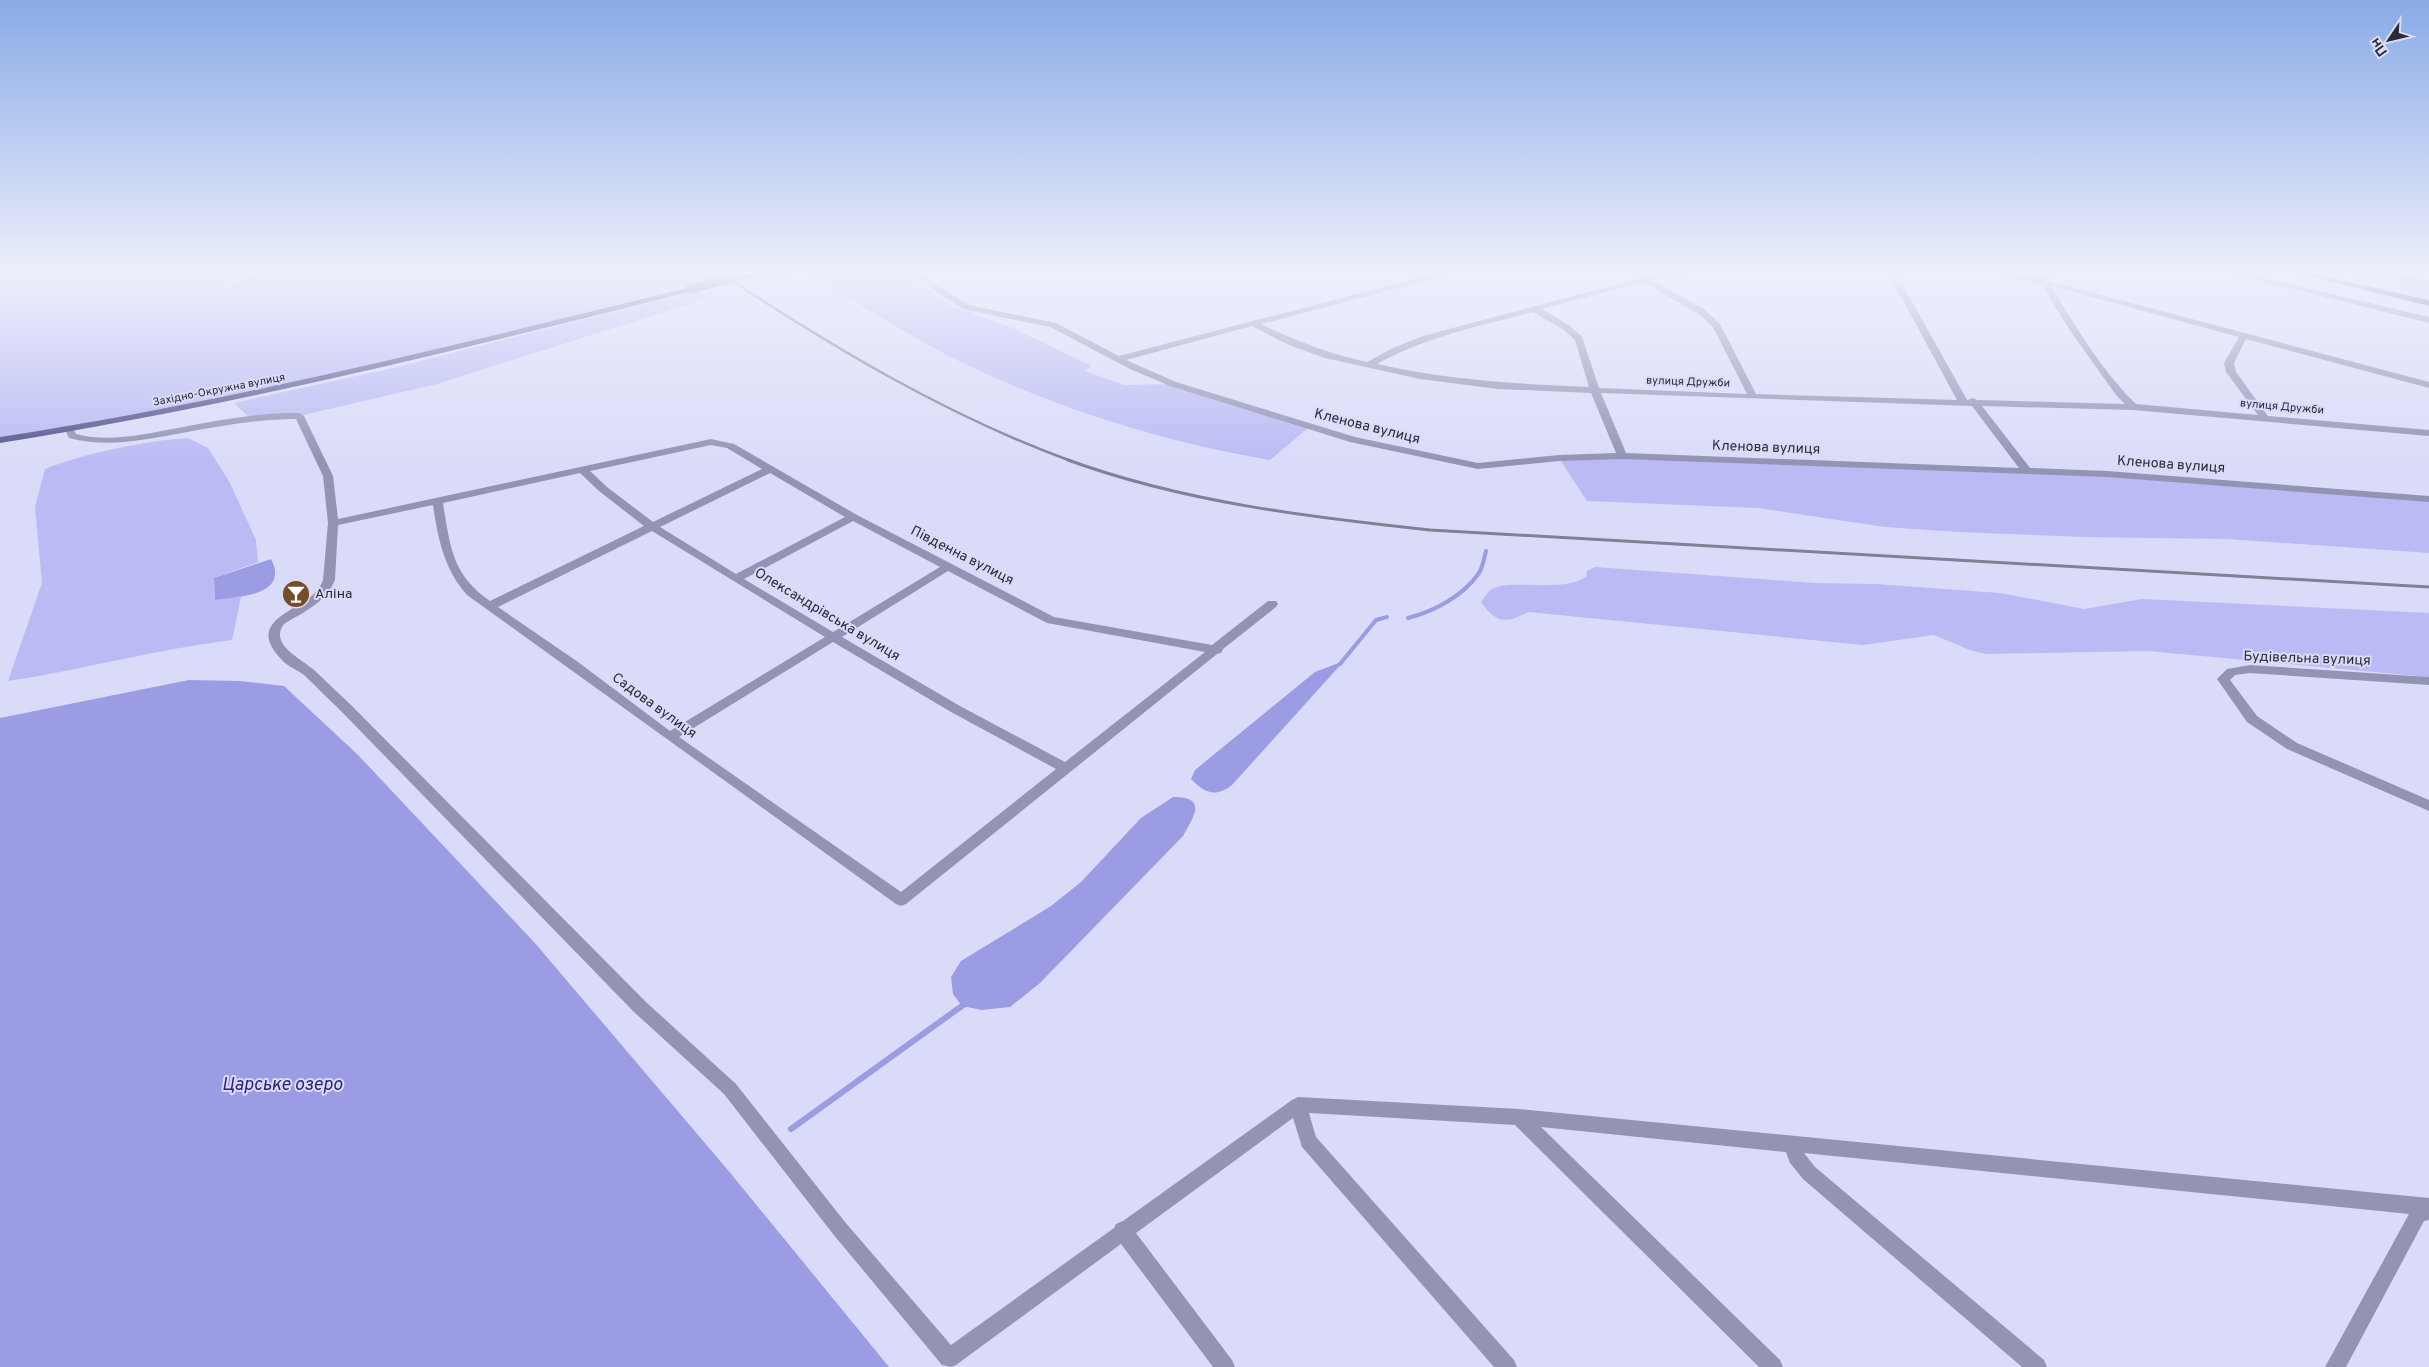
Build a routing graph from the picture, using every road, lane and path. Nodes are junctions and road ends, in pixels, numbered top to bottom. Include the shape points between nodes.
1 (510, 335) edge
2 (1072, 335) edge
3 (1208, 335) edge
4 (1277, 335) edge
5 (1438, 335) edge
6 (1575, 335) edge
7 (1721, 335) edge
8 (1929, 335) edge
9 (2078, 335) edge
10 (2235, 335) edge
11 (2243, 337) junction
12 (1118, 359) junction
13 (1368, 364) junction
14 (2429, 385) edge
15 (1595, 390) junction
16 (1753, 397) junction
17 (1968, 401) junction
18 (2133, 407) junction
19 (2265, 418) junction
20 (70, 430) junction
21 (2429, 433) edge
22 (0, 440) edge
23 (1622, 456) junction
24 (583, 470) junction
25 (768, 470) junction
26 (2026, 470) junction
27 (2429, 499) edge
28 (438, 502) junction
29 (853, 518) junction
30 (333, 523) junction
31 (653, 526) junction
32 (949, 566) junction
33 (737, 578) junction
34 (1272, 604) dead end
35 (490, 606) junction
36 (832, 636) junction
37 (1217, 650) junction
38 (2429, 681) edge
39 (670, 737) junction
40 (1067, 769) junction
41 (2429, 806) edge
42 (1298, 1105) junction
43 (1519, 1117) junction
44 (1793, 1144) junction
45 (2429, 1207) edge
46 (2429, 1211) edge
47 (1122, 1230) junction
48 (1225, 1367) edge
49 (1507, 1367) edge
50 (1773, 1367) edge
51 (2037, 1367) edge
52 (2335, 1367) edge

1 - 20 main road, Західно-Окружна вулиця, bridge via 295,386
2 - 12 street, Кленова вулиця
3 - 12 street
4 - 13 street, вулиця Дружби via 1312,351
5 - 13 street
6 - 15 street via 1580,339
7 - 16 street
8 - 17 street
9 - 18 street
10 - 11 street
11 - 14 street
11 - 19 street via 2229,363 2231,372
12 - 23 street, Кленова вулиця via 1173,384 1308,428 1478,466
13 - 15 street, вулиця Дружби via 1448,381
15 - 16 street, вулиця Дружби
15 - 23 street
16 - 17 street, вулиця Дружби
17 - 18 street, вулиця Дружби
17 - 26 street
18 - 19 street, вулиця Дружби
19 - 21 street, вулиця Дружби
20 - 22 main road, Західно-Окружна вулиця
20 - 30 street via 72,436 81,439 110,441 250,418 299,416 328,476
23 - 26 street, Кленова вулиця
24 - 25 street, Південна вулиця via 711,442 730,446
24 - 28 street
24 - 31 street, Олександрівська вулиця
25 - 29 street, Південна вулиця
25 - 31 street
26 - 27 street, Кленова вулиця
28 - 30 street
28 - 35 street, Садова вулиця via 452,568 460,582
29 - 32 street, Південна вулиця
29 - 33 street
30 - 47 street via 326,588 319,597 280,621 274,629 274,639 287,658 307,671 640,1007 730,1089 839,1228 949,1358
31 - 33 street, Олександрівська вулиця
31 - 35 street
32 - 36 street
32 - 37 street, Південна вулиця via 1051,620
33 - 36 street, Олександрівська вулиця
34 - 37 street
35 - 39 street, Садова вулиця
36 - 39 street
36 - 40 street, Олександрівська вулиця via 943,703
37 - 40 street
38 - 41 street, Будівельна вулиця via 2250,669 2231,672 2223,678 2252,719 2292,746
39 - 40 street, Садова вулиця via 901,900
42 - 43 street
42 - 47 street
42 - 49 street via 1308,1141
43 - 44 street
43 - 50 street
44 - 45 street
44 - 51 street via 1796,1157 1809,1172
46 - 52 street via 2418,1215
47 - 48 street

